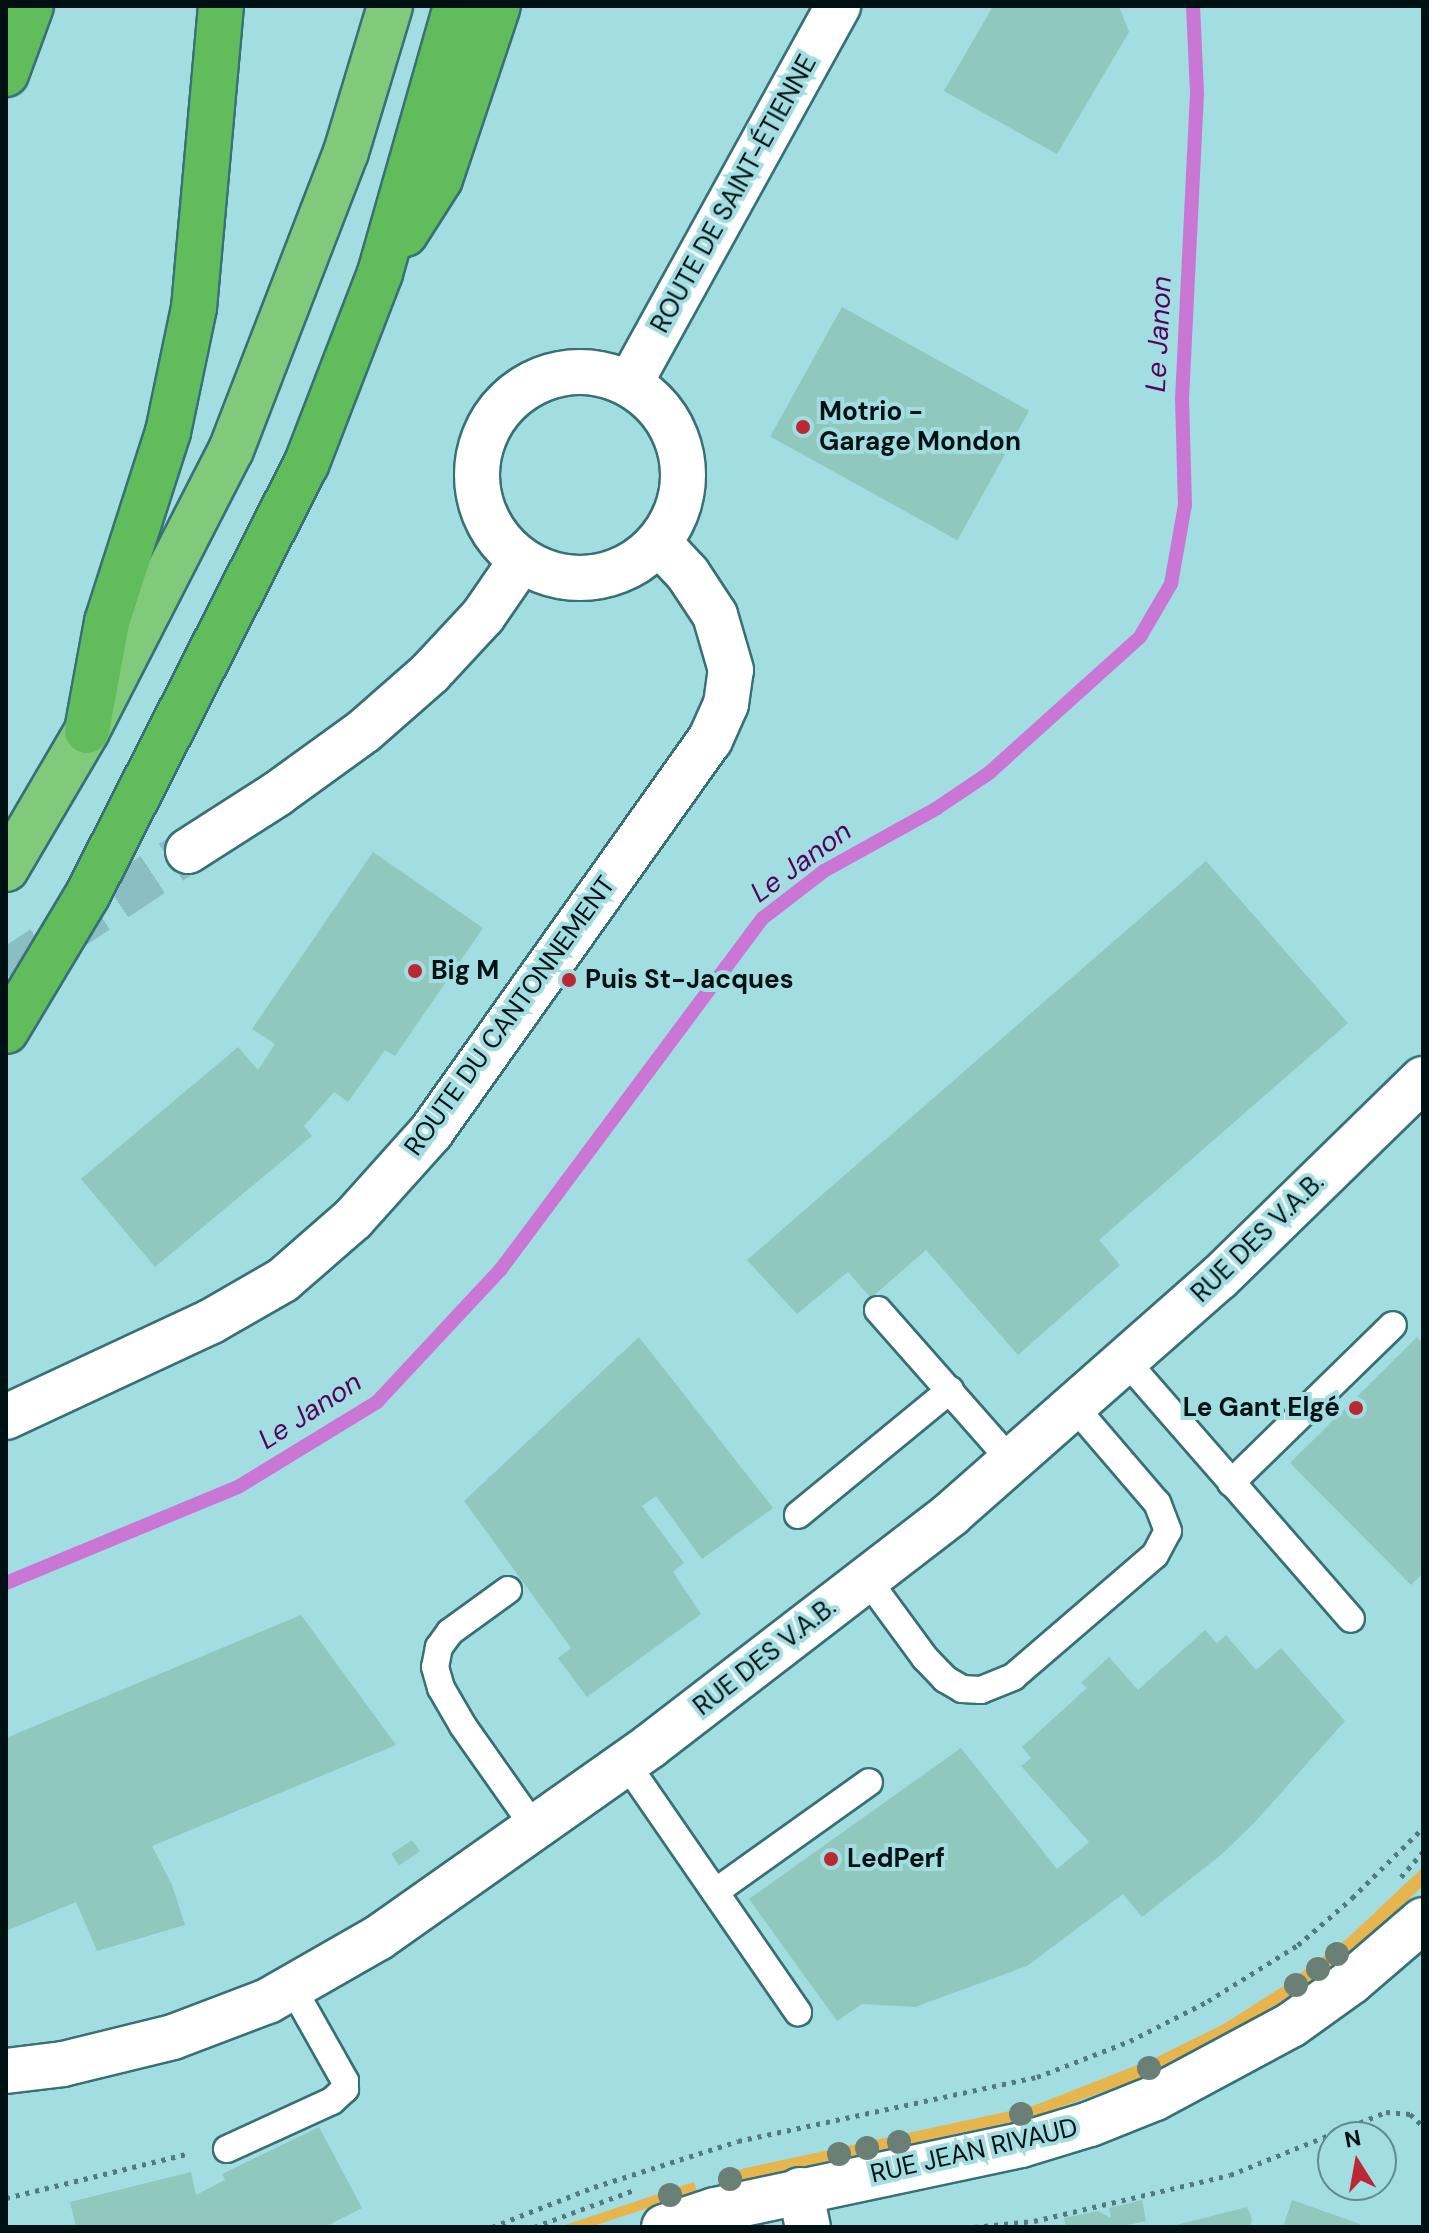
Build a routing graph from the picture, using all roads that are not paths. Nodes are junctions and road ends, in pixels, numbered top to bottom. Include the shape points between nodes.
1 (31, 6) edge
2 (221, 6) edge
3 (390, 6) edge
4 (456, 6) edge
5 (498, 6) edge
6 (838, 6) edge
7 (6, 74) edge
8 (380, 273) junction
9 (630, 383) junction
10 (659, 543) junction
11 (521, 561) junction
12 (87, 731) junction
13 (188, 851) tunnel mouth
14 (6, 869) edge
15 (6, 1031) edge
16 (1423, 1079) edge
17 (878, 1310) dead end
18 (1393, 1325) dead end
19 (1126, 1361) junction
20 (950, 1390) junction
21 (1074, 1406) junction
22 (6, 1417) edge
23 (1011, 1461) junction
24 (1231, 1483) junction
25 (798, 1515) dead end
26 (867, 1579) junction
27 (508, 1590) dead end
28 (1351, 1619) dead end
29 (626, 1763) junction
30 (869, 1782) dead end
31 (535, 1828) junction
32 (715, 1892) junction
33 (1423, 1920) edge
34 (292, 1987) junction
35 (798, 2012) dead end
36 (6, 2071) edge
37 (227, 2149) road end
38 (804, 2209) edge
39 (664, 2227) edge

1 - 7 highway
2 - 12 highway via 194,308 168,432 107,622
3 - 12 highway via 346,152 231,450
4 - 8 highway
5 - 8 highway via 440,179
6 - 9 street, ROUTE DE SAINT-ÉTIENNE
8 - 15 highway via 306,465 88,894
9 - 10 street via 664,414 682,456 683,487 675,517
9 - 11 street via 597,372 562,372 528,384 502,407 483,436 476,470 481,505 496,536
10 - 11 street via 636,563 578,579
10 - 22 street, ROUTE DU CANTONNEMENT via 715,615 731,670 726,704 710,740 431,1132 353,1219 283,1280 210,1322
11 - 13 street via 483,616 430,673 364,731
12 - 14 highway
16 - 19 street, RUE DES V.A.B.
17 - 20 lane
18 - 24 lane
19 - 21 street, RUE DES V.A.B.
19 - 24 lane
20 - 23 lane
20 - 25 lane
21 - 23 street, RUE DES V.A.B.
21 - 26 lane via 1157,1503 1168,1531 1155,1555 1013,1677 981,1690 962,1689 945,1679
23 - 26 street, RUE DES V.A.B.
24 - 28 lane
26 - 29 street, RUE DES V.A.B.
27 - 31 lane via 450,1632 439,1647 435,1667 463,1726
29 - 31 street, RUE DES V.A.B.
29 - 32 lane
30 - 32 lane
31 - 34 street, RUE DES V.A.B. via 378,1938
32 - 35 lane
33 - 38 street, RUE JEAN RIVAUD via 1291,2025 1155,2098 1090,2124
34 - 36 street, RUE DES V.A.B. via 173,2037 63,2064
34 - 37 lane via 345,2089 332,2101
38 - 39 street, RUE JEAN RIVAUD via 715,2210

